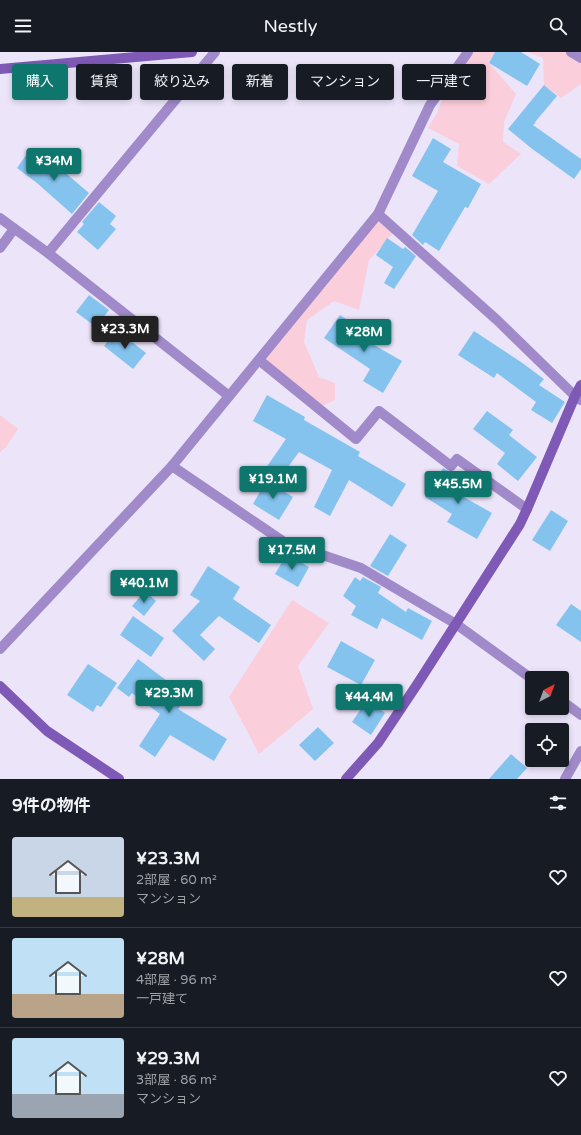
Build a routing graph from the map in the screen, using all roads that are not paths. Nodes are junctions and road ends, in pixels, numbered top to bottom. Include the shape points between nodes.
1 (192, 52) edge
2 (215, 52) edge
3 (468, 52) edge
4 (571, 52) edge
5 (581, 58) edge
6 (0, 69) edge
7 (378, 214) junction
8 (0, 218) edge
9 (14, 229) junction
10 (0, 248) edge
11 (48, 253) junction
12 (259, 360) junction
13 (581, 385) edge
14 (230, 396) junction
15 (578, 398) edge
16 (172, 466) junction
17 (527, 509) junction
18 (456, 624) junction
19 (0, 649) edge
20 (525, 674) edge
21 (0, 686) edge
22 (569, 706) edge
23 (581, 715) edge
24 (581, 751) edge
25 (119, 779) edge
26 (346, 779) edge
27 (565, 779) edge

1 - 6 street
2 - 11 street
3 - 7 street via 430,106
4 - 5 street
7 - 12 street
7 - 15 street via 497,320
8 - 9 street
9 - 10 street
9 - 11 street
11 - 14 street
12 - 14 street
12 - 17 street via 356,439 379,411 451,466 457,459
13 - 15 street
14 - 16 street
15 - 17 street
16 - 18 street via 284,542 361,568
16 - 19 street
17 - 18 street
18 - 20 street
18 - 26 street via 378,743
21 - 25 street via 47,731
22 - 23 street
24 - 27 street

